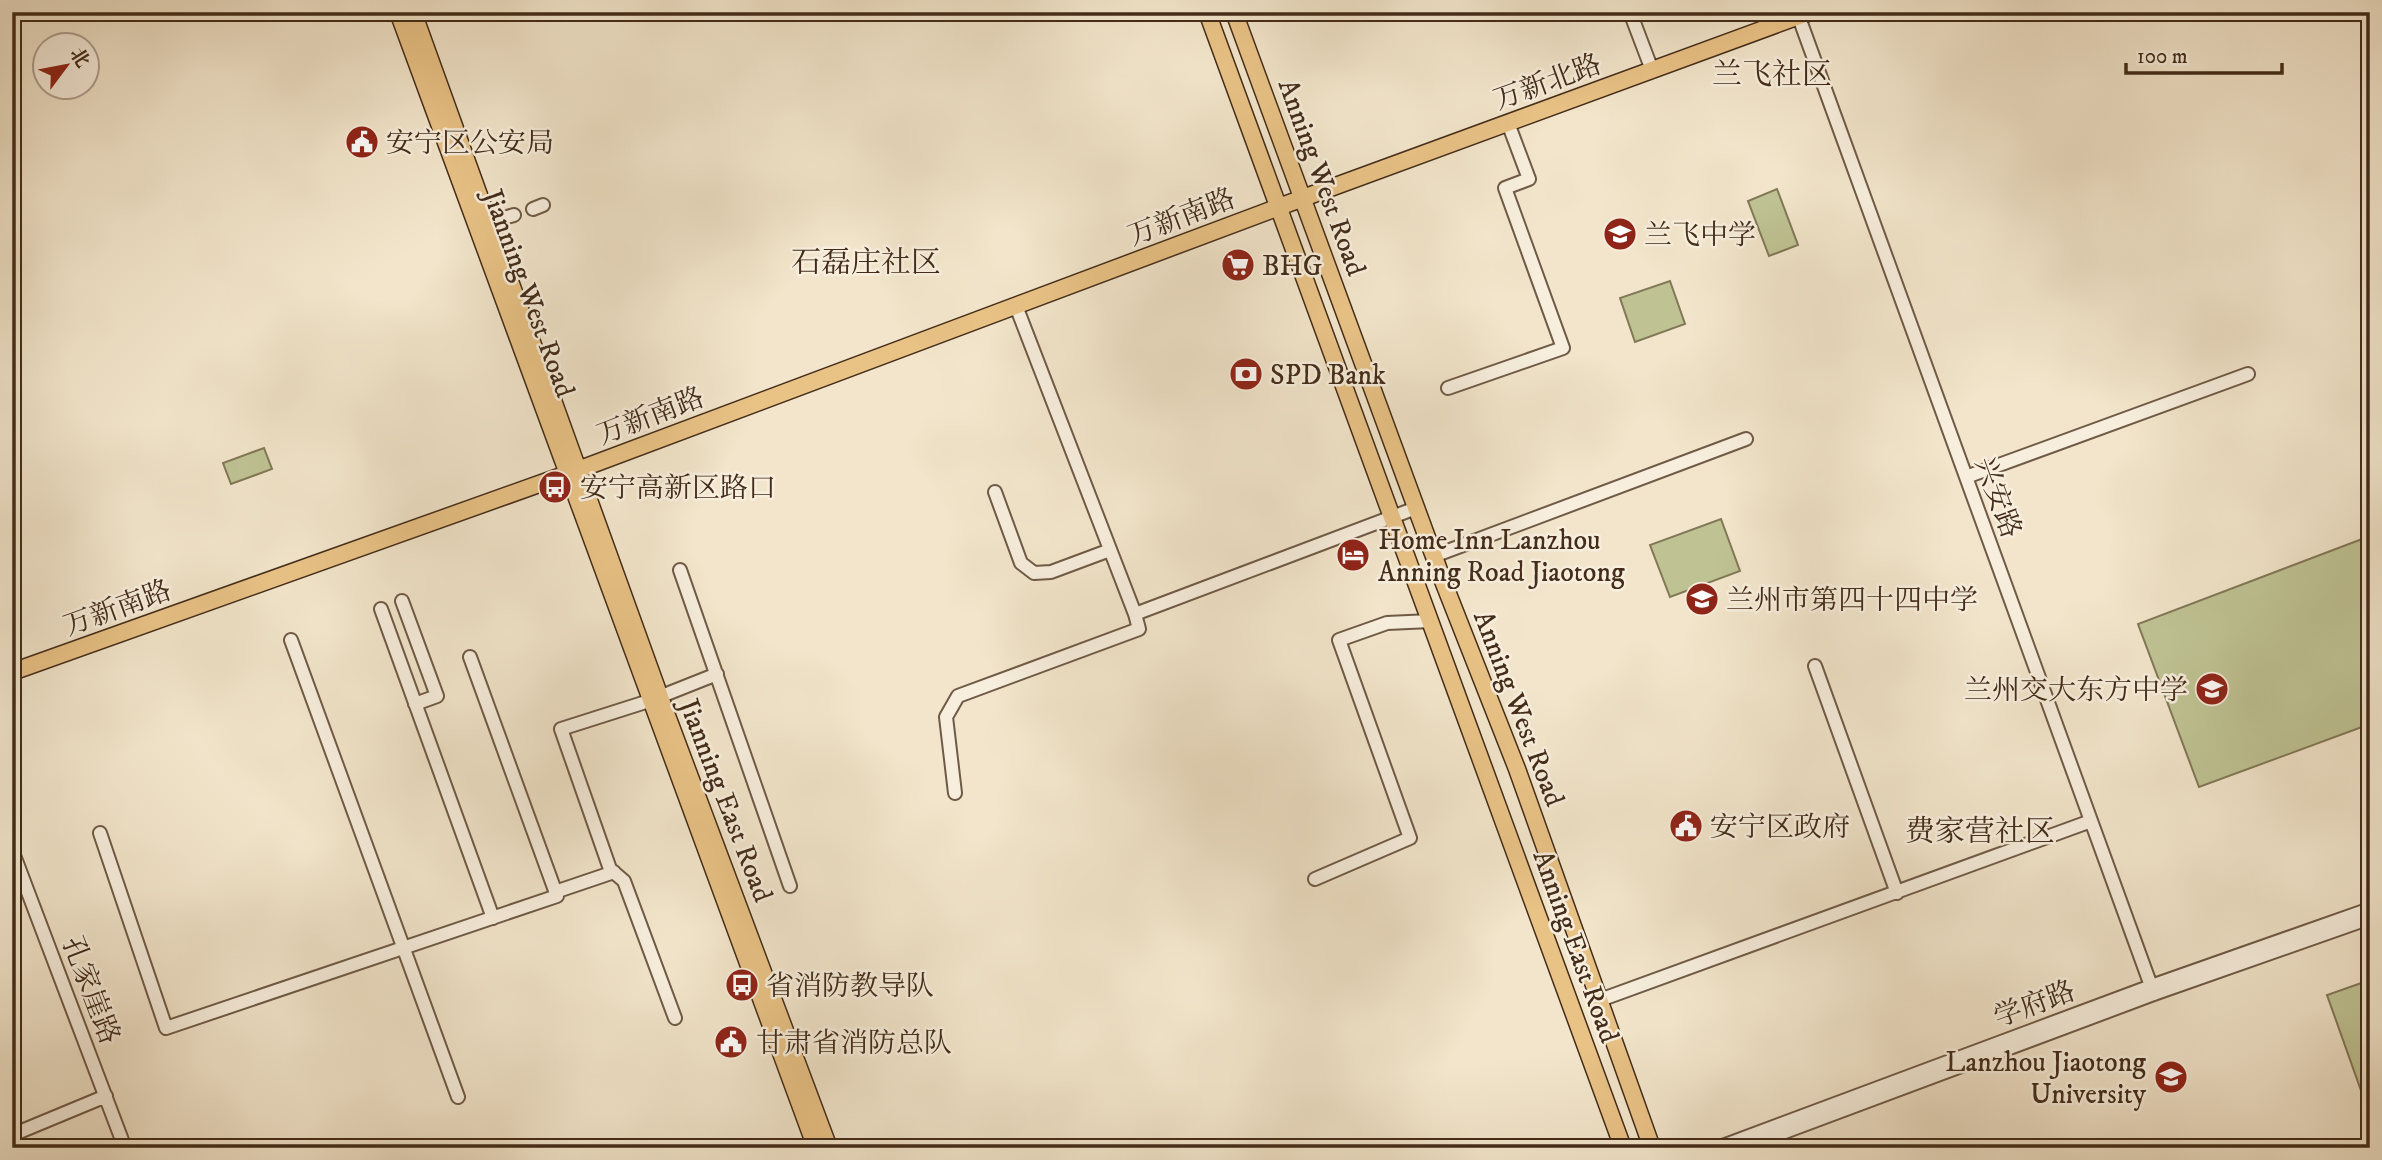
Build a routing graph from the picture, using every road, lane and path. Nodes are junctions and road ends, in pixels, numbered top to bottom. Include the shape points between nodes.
1 (13, 12) edge
2 (398, 12) edge
3 (413, 12) edge
4 (1207, 12) edge
5 (1234, 12) edge
6 (1630, 12) edge
7 (1802, 14) edge
8 (12, 21) edge
9 (1652, 70) junction
10 (1508, 123) junction
11 (1303, 198) junction
12 (1279, 207) junction
13 (514, 215) dead end
14 (490, 222) junction
15 (1016, 306) junction
16 (2248, 374) dead end
17 (1448, 388) dead end
18 (1746, 439) dead end
19 (573, 472) junction
20 (1966, 477) junction
21 (995, 492) dead end
22 (1416, 508) junction
23 (1392, 517) junction
24 (1110, 550) junction
25 (1434, 556) junction
26 (680, 570) dead end
27 (402, 601) dead end
28 (381, 609) dead end
29 (1135, 614) junction
30 (1431, 621) junction
31 (291, 640) dead end
32 (470, 657) dead end
33 (1815, 666) dead end
34 (12, 672) edge
35 (716, 674) junction
36 (655, 699) junction
37 (415, 704) junction
38 (955, 793) dead end
39 (2091, 821) junction
40 (100, 833) dead end
41 (12, 849) edge
42 (614, 872) junction
43 (1315, 879) dead end
44 (790, 886) dead end
45 (555, 892) junction
46 (1897, 893) junction
47 (2370, 909) edge
48 (493, 918) junction
49 (2370, 918) edge
50 (404, 948) junction
51 (2153, 990) junction
52 (1600, 1000) junction
53 (675, 1018) dead end
54 (106, 1096) junction
55 (458, 1097) dead end
56 (12, 1135) edge
57 (125, 1148) edge
58 (816, 1148) edge
59 (829, 1148) edge
60 (1623, 1148) edge
61 (1652, 1148) edge
62 (1717, 1148) edge
63 (1742, 1148) edge

1 - 8 street
2 - 19 main road, Jianning West Road
3 - 14 main road, Jianning West Road
4 - 12 main road, Anning East Road
5 - 11 main road, Anning West Road
6 - 9 street
7 - 9 main road, 万新北路
7 - 20 street, 兴安路
9 - 10 main road, 万新北路
10 - 11 main road, 万新北路
10 - 17 street via 1529,178 1506,188 1563,348
11 - 12 main road, 万新南路
11 - 22 main road, Anning West Road
12 - 15 main road, 万新南路
12 - 23 main road, Anning East Road
13 - 14 street
14 - 19 main road, Jianning West Road
15 - 19 main road, 万新南路
15 - 24 street
16 - 20 street
18 - 25 street
19 - 34 main road, 万新南路
19 - 36 main road, Jianning East Road
20 - 39 street, 兴安路
21 - 24 street via 1021,563 1034,573 1051,572
22 - 23 street
22 - 25 main road, Anning West Road
23 - 29 street
23 - 30 main road, Anning East Road
24 - 29 street
25 - 52 main road, Anning West Road
26 - 35 street
27 - 37 street via 436,696
28 - 37 street
29 - 38 street via 1139,629 958,696 946,716
30 - 43 street via 1387,623 1339,640 1410,838
30 - 60 main road, Anning East Road
31 - 50 street
32 - 45 street
33 - 46 street
35 - 36 street
35 - 44 street
36 - 42 street via 561,729
36 - 58 main road, Jianning East Road
36 - 59 main road, Jianning East Road
37 - 48 street
39 - 46 street
39 - 51 street, 兴安路
40 - 50 street via 166,1028
41 - 54 street, 孔家崖路
42 - 45 street
42 - 53 street via 624,881
45 - 48 street via 557,896
46 - 52 street
47 - 51 street, 学府路
48 - 50 street
49 - 51 street, 学府路
50 - 55 street
51 - 62 street, 学府路
51 - 63 street, 学府路
52 - 61 main road, Anning West Road
54 - 56 street
54 - 57 street, 孔家崖路

